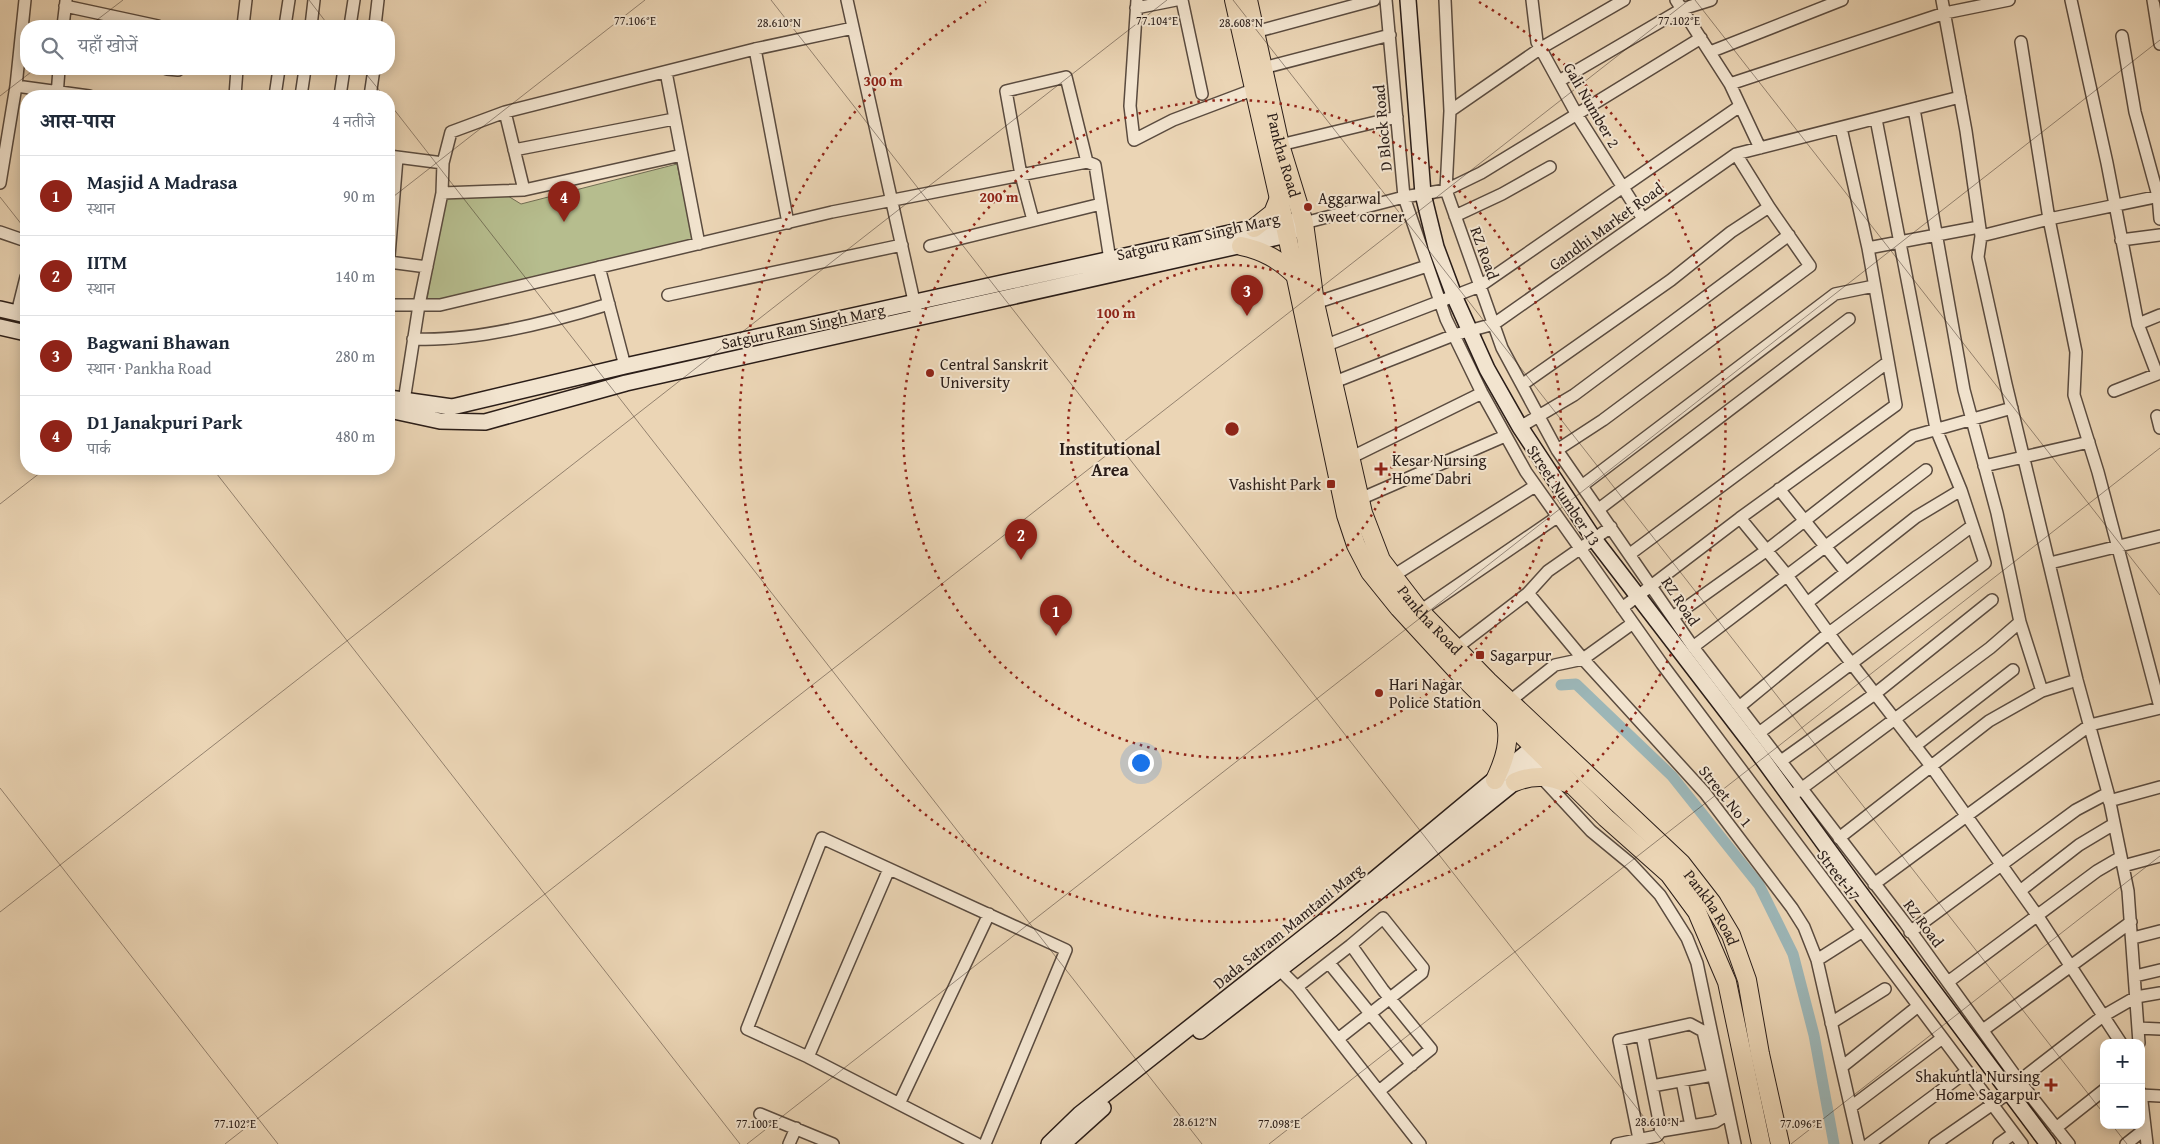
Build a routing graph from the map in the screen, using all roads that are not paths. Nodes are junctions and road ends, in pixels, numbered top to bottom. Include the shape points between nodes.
1 (24, 0) edge
2 (246, 0) edge
3 (289, 0) edge
4 (314, 0) edge
5 (354, 0) edge
6 (378, 0) edge
7 (847, 0) edge
8 (1176, 0) edge
9 (1182, 0) edge
10 (1234, 0) edge
11 (1248, 0) edge
12 (1374, 0) edge
13 (1386, 0) edge
14 (1408, 0) edge
15 (1445, 0) edge
16 (1532, 0) edge
17 (1624, 0) edge
18 (1711, 0) edge
19 (1842, 0) edge
20 (1942, 0) edge
21 (2009, 0) edge
22 (2071, 0) edge
23 (2153, 0) edge
24 (65, 3) edge
25 (1136, 4) edge
26 (1679, 5) edge
27 (1945, 13) junction
28 (22, 20) edge
29 (64, 20) edge
30 (134, 20) edge
31 (244, 20) edge
32 (286, 20) edge
33 (312, 20) edge
34 (351, 20) edge
35 (376, 20) edge
36 (853, 28) junction
37 (2159, 30) edge
38 (1255, 32) junction
39 (1390, 35) junction
40 (2122, 36) dead end
41 (1701, 38) junction
42 (2020, 42) dead end
43 (20, 43) edge
44 (2160, 44) edge
45 (1541, 48) junction
46 (755, 49) junction
47 (1710, 52) junction
48 (1263, 68) junction
49 (666, 72) junction
50 (59, 75) edge
51 (236, 75) edge
52 (279, 75) edge
53 (304, 75) edge
54 (343, 75) edge
55 (373, 75) edge
56 (1559, 81) junction
57 (1730, 84) junction
58 (16, 86) junction
59 (1255, 89) junction
60 (40, 90) edge
61 (58, 90) edge
62 (235, 90) edge
63 (276, 90) edge
64 (302, 90) edge
65 (341, 90) edge
66 (371, 90) edge
67 (1202, 94) dead end
68 (1960, 97) junction
69 (1740, 106) junction
70 (1914, 109) junction
71 (1450, 111) junction
72 (505, 112) junction
73 (1577, 115) junction
74 (1397, 117) junction
75 (674, 119) junction
76 (1876, 119) junction
77 (1841, 128) junction
78 (1280, 145) junction
79 (1760, 148) junction
80 (514, 150) junction
81 (1736, 154) junction
82 (682, 155) junction
83 (395, 157) edge
84 (1087, 162) junction
85 (2154, 162) edge
86 (443, 163) junction
87 (1550, 167) dead end
88 (1021, 175) junction
89 (0, 183) edge
90 (1622, 187) junction
91 (524, 190) junction
92 (1446, 190) junction
93 (442, 192) junction
94 (1423, 194) junction
95 (2159, 196) edge
96 (1404, 197) junction
97 (1279, 198) junction
98 (893, 200) junction
99 (1101, 204) junction
100 (2115, 205) junction
101 (1769, 207) junction
102 (1455, 216) junction
103 (1643, 219) junction
104 (2050, 219) junction
105 (2160, 219) edge
106 (1033, 220) junction
107 (788, 223) junction
108 (1304, 223) junction
109 (1254, 228) junction
110 (1286, 228) junction
111 (0, 232) edge
112 (1980, 232) junction
113 (1937, 234) junction
114 (1789, 235) junction
115 (2160, 235) edge
116 (20, 239) edge
117 (2121, 240) junction
118 (699, 244) junction
119 (1900, 244) junction
120 (902, 245) junction
121 (930, 246) dead end
122 (1241, 246) junction
123 (1868, 248) junction
124 (1110, 260) junction
125 (395, 263) edge
126 (1428, 266) junction
127 (426, 267) junction
128 (599, 267) junction
129 (1295, 275) junction
130 (1480, 286) junction
131 (1874, 286) junction
132 (668, 295) dead end
133 (1455, 298) junction
134 (1439, 302) junction
135 (915, 303) junction
136 (1315, 303) junction
137 (609, 304) junction
138 (395, 305) edge
139 (419, 305) junction
140 (0, 309) edge
141 (20, 314) edge
142 (2160, 315) edge
143 (918, 319) junction
144 (1849, 319) dead end
145 (1494, 324) junction
146 (2138, 324) junction
147 (0, 327) edge
148 (20, 332) edge
149 (1461, 334) junction
150 (413, 339) junction
151 (1324, 346) junction
152 (1888, 362) junction
153 (625, 366) junction
154 (2158, 374) edge
155 (1332, 383) junction
156 (1523, 384) junction
157 (2114, 391) dead end
158 (1482, 393) junction
159 (396, 399) edge
160 (2012, 408) junction
161 (395, 411) edge
162 (2157, 416) dead end
163 (1540, 418) junction
164 (1972, 419) junction
165 (1520, 427) junction
166 (2160, 428) edge
167 (1936, 429) junction
168 (1505, 436) junction
169 (2089, 442) junction
170 (1557, 450) junction
171 (2024, 457) junction
172 (1350, 458) junction
173 (1984, 466) junction
174 (1926, 470) dead end
175 (1583, 485) junction
176 (1535, 486) junction
177 (1779, 489) junction
178 (1960, 490) junction
179 (1360, 498) junction
180 (1599, 509) junction
181 (1557, 517) junction
182 (1740, 518) junction
183 (1804, 522) junction
184 (1972, 526) junction
185 (1611, 527) junction
186 (2160, 536) edge
187 (1594, 539) junction
188 (2117, 546) junction
189 (1823, 547) junction
190 (1579, 548) junction
191 (1767, 550) junction
192 (1630, 554) junction
193 (2050, 562) junction
194 (1846, 572) junction
195 (1786, 574) junction
196 (1393, 576) junction
197 (1652, 586) junction
198 (1528, 593) junction
199 (1638, 596) junction
200 (1992, 600) dead end
201 (1806, 602) junction
202 (1622, 608) junction
203 (1420, 611) junction
204 (1673, 618) junction
205 (2020, 622) junction
206 (1633, 623) junction
207 (1829, 633) junction
208 (1693, 647) junction
209 (1455, 649) junction
210 (1584, 659) junction
211 (1662, 664) joint
212 (1851, 664) junction
213 (2013, 670) dead end
214 (2077, 680) junction
215 (2042, 691) junction
216 (1876, 693) junction
217 (1739, 707) junction
218 (2160, 708) edge
219 (1507, 709) junction
220 (1895, 720) junction
221 (2090, 725) junction
222 (1759, 733) junction
223 (1552, 740) junction
224 (1915, 746) junction
225 (1539, 752) junction
226 (1781, 761) junction
227 (1931, 766) junction
228 (1540, 776) junction
229 (1495, 780) junction
230 (1515, 782) junction
231 (1572, 785) junction
232 (2160, 787) edge
233 (1796, 793) junction
234 (2109, 797) junction
235 (1966, 815) junction
236 (2114, 824) junction
237 (1840, 838) junction
238 (2160, 856) edge
239 (2122, 862) junction
240 (2002, 866) junction
241 (889, 869) junction
242 (1874, 884) junction
243 (2020, 891) junction
244 (989, 914) junction
245 (2036, 915) junction
246 (2131, 922) junction
247 (2160, 931) edge
248 (1861, 932) junction
249 (1910, 932) junction
250 (2133, 938) junction
251 (1351, 945) junction
252 (1818, 960) junction
253 (1328, 963) junction
254 (2071, 966) junction
255 (1280, 970) junction
256 (2160, 970) edge
257 (2136, 976) junction
258 (1948, 982) junction
259 (1297, 988) junction
260 (1885, 990) dead end
261 (2160, 993) edge
262 (2136, 997) junction
263 (1390, 998) junction
264 (1917, 1007) junction
265 (1370, 1014) junction
266 (2103, 1016) junction
267 (1831, 1023) junction
268 (2138, 1028) junction
269 (2160, 1029) edge
270 (1983, 1030) junction
271 (1642, 1036) junction
272 (1338, 1039) junction
273 (1941, 1039) junction
274 (2118, 1039) edge
275 (2139, 1039) edge
276 (808, 1057) junction
277 (1412, 1065) junction
278 (1843, 1066) junction
279 (1966, 1072) junction
280 (1713, 1075) junction
281 (1682, 1081) junction
282 (1652, 1086) junction
283 (2014, 1086) junction
284 (1379, 1091) junction
285 (2100, 1093) edge
286 (2145, 1094) edge
287 (2160, 1096) edge
288 (899, 1104) junction
289 (1991, 1105) junction
290 (1852, 1107) junction
291 (760, 1114) dead end
292 (1691, 1126) junction
293 (796, 1128) junction
294 (2056, 1128) junction
295 (2145, 1129) joint
296 (1661, 1131) junction
297 (2013, 1134) junction
298 (1639, 1142) edge
299 (789, 1144) edge
300 (833, 1144) edge
301 (977, 1144) edge
302 (985, 1144) edge
303 (1050, 1144) edge
304 (1063, 1144) edge
305 (1420, 1144) edge
306 (1617, 1144) edge
307 (1735, 1144) edge
308 (1762, 1144) edge
309 (1780, 1144) edge
310 (1859, 1144) edge
311 (1870, 1144) edge
312 (1935, 1144) edge
313 (1999, 1144) edge
314 (2022, 1144) edge
315 (2048, 1144) edge
316 (2069, 1144) edge
317 (2126, 1144) edge
318 (2147, 1144) edge

1 - 28 street
2 - 31 street
3 - 32 street
4 - 33 street
5 - 34 street
6 - 35 street
7 - 36 street
8 - 25 street
9 - 67 street
10 - 59 main road, Pankha Road
11 - 38 main road, Pankha Road
12 - 38 street
13 - 39 street, D Block Road
14 - 94 street
15 - 71 street, RZ Road
16 - 45 street, Gali Number 2 via 1535,32
17 - 45 street
18 - 26 street
19 - 47 street
20 - 27 street
21 - 27 street
22 - 100 street
23 - 37 street
24 - 29 street
24 - 30 street
25 - 59 street via 1130,106 1134,140 1173,120
26 - 41 street
26 - 56 street
27 - 57 street
27 - 68 street
36 - 46 street
36 - 98 street
37 - 44 street
38 - 48 main road, Pankha Road
39 - 48 street
39 - 74 street, D Block Road
40 - 85 street via 2135,112
41 - 47 street
41 - 73 street
42 - 104 street
43 - 58 street
45 - 56 street, Gali Number 2
45 - 71 street
46 - 49 street
46 - 107 street
47 - 57 street
48 - 78 main road, Pankha Road
49 - 72 street
49 - 75 street
50 - 61 street
51 - 62 street
52 - 63 street
53 - 64 street
54 - 65 street
55 - 66 street
56 - 73 street, Gali Number 2
57 - 69 street
58 - 60 street
58 - 89 street
59 - 97 main road, Pankha Road
68 - 70 street
68 - 112 street
69 - 79 street
69 - 90 street
70 - 76 street
70 - 113 street
71 - 92 street, RZ Road
72 - 80 street
72 - 86 street via 451,132
73 - 90 street, Gali Number 2
73 - 92 street via 1481,173
74 - 78 street
74 - 96 street, D Block Road
75 - 80 street
75 - 82 street
76 - 77 street
76 - 119 street
77 - 79 street
77 - 123 street
78 - 108 main road, Pankha Road
79 - 81 street
80 - 91 street
81 - 101 street
81 - 103 street, Gandhi Market Road
82 - 91 street
82 - 118 street
83 - 86 street
84 - 88 street
84 - 88 street via 1066,77 1006,91
84 - 99 street via 1095,165
85 - 95 street
86 - 93 street
87 - 102 street
88 - 98 street
88 - 106 street
90 - 103 street, Gali Number 2
90 - 130 street
91 - 93 street
92 - 94 street
92 - 102 street, RZ Road
93 - 127 street
94 - 96 street
94 - 133 street via 1436,247
95 - 100 street
95 - 105 street
96 - 108 street
96 - 126 street, D Block Road
97 - 109 main road via 1273,214
97 - 110 main road, Pankha Road
98 - 107 street
98 - 120 street
99 - 106 street
99 - 124 street
100 - 104 street
100 - 117 street
101 - 114 street
101 - 156 street
102 - 130 street, RZ Road
103 - 145 street, Gandhi Market Road
104 - 112 street
104 - 169 street via 2076,352 2074,396
106 - 121 street
107 - 118 street
108 - 110 street, Satguru Ram Singh Marg
108 - 136 main road, Pankha Road
109 - 110 street, Satguru Ram Singh Marg
109 - 124 street, Satguru Ram Singh Marg
110 - 122 street, Satguru Ram Singh Marg
110 - 129 main road, Pankha Road
111 - 116 street
112 - 113 street
112 - 160 street via 1978,256
113 - 119 street
113 - 164 street
114 - 163 street
114 - 170 street via 1810,266 1603,420
115 - 117 street
117 - 146 street
118 - 128 street
119 - 123 street
119 - 167 street
120 - 132 street
120 - 135 street
122 - 129 main road via 1278,259
122 - 143 street, Satguru Ram Singh Marg
123 - 131 street
124 - 135 street, Satguru Ram Singh Marg
125 - 127 street
126 - 134 street, D Block Road
126 - 136 street
127 - 139 street
128 - 137 street
128 - 139 street via 440,305
129 - 219 main road, Pankha Road via 1346,515 1356,545 1370,572 1399,608 1458,671
130 - 133 street
130 - 145 street, RZ Road
131 - 152 street
131 - 175 street via 1835,294
133 - 134 street
133 - 149 street
134 - 149 street, D Block Road
134 - 151 street
135 - 143 street
135 - 153 street, Satguru Ram Singh Marg
136 - 151 main road, Pankha Road
137 - 150 street via 557,320 443,340
137 - 153 street
138 - 139 street
139 - 150 street
140 - 141 street
142 - 146 street
143 - 161 street, Satguru Ram Singh Marg via 626,383 485,422 440,421
144 - 180 street
145 - 149 street, Gandhi Market Road
145 - 156 street, RZ Road via 1502,348
146 - 154 street
147 - 148 street
149 - 155 street, Gandhi Market Road
149 - 158 street, Street Number 13
149 - 165 street
150 - 159 street
151 - 155 main road, Pankha Road
152 - 177 street via 1896,405
152 - 192 street
153 - 159 street, Satguru Ram Singh Marg via 452,407
154 - 157 street
155 - 172 main road, Pankha Road
156 - 163 street, RZ Road
158 - 168 street, Street Number 13
158 - 172 street
160 - 164 street
160 - 171 street
162 - 166 street
163 - 165 street
163 - 170 street, RZ Road
164 - 167 street
164 - 173 street
165 - 187 street
167 - 178 street
167 - 183 street via 1913,436
168 - 176 street, Street Number 13
168 - 179 street
169 - 171 street
169 - 188 street
170 - 175 street, RZ Road
171 - 173 street
171 - 193 street
172 - 179 main road, Pankha Road
173 - 205 street
174 - 189 street
175 - 180 street, RZ Road
176 - 181 street, Street Number 13
176 - 196 street
177 - 182 street
177 - 183 street
178 - 184 street
178 - 194 street via 1916,518
179 - 196 main road, Pankha Road via 1371,538
180 - 185 street, RZ Road
181 - 190 street, Street Number 13
181 - 203 street
182 - 191 street
182 - 197 street
183 - 189 street
183 - 191 street
184 - 207 street
184 - 212 street via 1985,563
185 - 187 street
185 - 192 street, RZ Road
186 - 188 street
187 - 190 street
187 - 199 street
188 - 193 street
188 - 218 street
189 - 194 street
189 - 195 street
190 - 198 street via 1548,571
190 - 202 street, Street Number 13
191 - 195 street
191 - 204 street
192 - 197 street, RZ Road
193 - 214 street
194 - 201 street
195 - 201 street
195 - 208 street
196 - 203 main road, Pankha Road
197 - 199 street
197 - 204 street, RZ Road
198 - 209 street
198 - 210 street, Street No 1
199 - 202 street
199 - 233 street
200 - 216 street
201 - 207 street
202 - 206 street, Street Number 13
203 - 209 main road, Pankha Road
204 - 208 street, RZ Road
205 - 215 street
205 - 220 street
206 - 210 street
206 - 211 street, Street Number 13
207 - 212 street
207 - 217 street
208 - 217 street, RZ Road
209 - 219 main road, Pankha Road
210 - 219 street via 1555,665
210 - 252 street, Street No 1 via 1705,793 1792,908
211 - 248 street, Street 17
212 - 216 street
212 - 222 street
213 - 224 street
214 - 215 street
214 - 221 street
215 - 227 street via 1989,721
216 - 220 street
216 - 226 street
217 - 222 street, RZ Road
218 - 221 street
219 - 223 main road, Pankha Road
219 - 225 main road, Pankha Road
219 - 229 main road via 1507,747
220 - 224 street
220 - 233 street
221 - 234 street
221 - 235 street
222 - 226 street, RZ Road
223 - 225 street, Dada Satram Mamtani Marg
223 - 309 main road, Pankha Road via 1681,863 1712,902 1731,935 1748,980
224 - 227 street
225 - 229 street, Dada Satram Mamtani Marg
225 - 230 street, Dada Satram Mamtani Marg
225 - 231 main road, Pankha Road
226 - 233 street, RZ Road
227 - 235 street
227 - 237 street
228 - 230 main road
228 - 231 main road
228 - 307 street via 1591,831 1631,864 1660,895 1687,938 1701,980
229 - 303 street, Dada Satram Mamtani Marg via 1323,922 1080,1114
230 - 255 street, Dada Satram Mamtani Marg
231 - 308 main road, Pankha Road via 1669,874 1697,912 1727,982
232 - 234 street
233 - 237 street, RZ Road
233 - 283 street
234 - 236 street
234 - 240 street via 2076,810
235 - 240 street
235 - 242 street
236 - 239 street
236 - 243 street via 2079,845
237 - 242 street, RZ Road
238 - 239 street
239 - 245 street via 2097,870
239 - 246 street
240 - 243 street
240 - 249 street
241 - 244 street
241 - 276 street
241 - 276 street via 822,838 747,1029
242 - 249 street, RZ Road
243 - 245 street
244 - 288 street
244 - 302 street via 1066,950
245 - 254 street
245 - 258 street
246 - 250 street
246 - 254 street
247 - 250 street
248 - 252 street
248 - 264 street, Street 17
249 - 258 street, RZ Road
250 - 257 street
251 - 253 street
251 - 263 street
251 - 263 street via 1383,918 1420,963 1422,973
252 - 267 street, Street No 1
253 - 259 street
253 - 265 street
254 - 266 street
254 - 270 street
255 - 259 street
255 - 304 street, Dada Satram Mamtani Marg via 1140,1077
256 - 257 street
257 - 262 street
258 - 270 street, RZ Road
259 - 272 street
260 - 267 street
261 - 262 street
262 - 266 street
262 - 268 street
263 - 265 street
263 - 277 street via 1431,1049
264 - 273 street, Street 17
264 - 278 street
265 - 272 street
265 - 277 street
266 - 274 street
266 - 283 street
267 - 278 street, Street No 1
268 - 269 street
268 - 275 street
270 - 283 street, RZ Road
271 - 280 street via 1690,1024 1695,1026 1703,1031
271 - 282 street
271 - 298 street via 1619,1040
272 - 284 street
273 - 279 street, Street 17
273 - 290 street
276 - 288 street
277 - 284 street
278 - 290 street, Street No 1
279 - 289 street, Street 17
279 - 311 street
280 - 281 street
280 - 292 street via 1723,1117 1715,1122
281 - 282 street
281 - 292 street
282 - 296 street
283 - 289 street
283 - 294 street, RZ Road
283 - 315 street
284 - 305 street
285 - 294 street
286 - 287 street
288 - 301 street
289 - 297 street, Street 17
289 - 312 street
290 - 310 street, Street No 1
291 - 293 street
292 - 296 street
293 - 299 street
293 - 300 street
294 - 316 street, RZ Road
295 - 317 street
295 - 318 street
296 - 298 street via 1657,1136
297 - 313 street
297 - 314 street, Street 17
298 - 306 street

